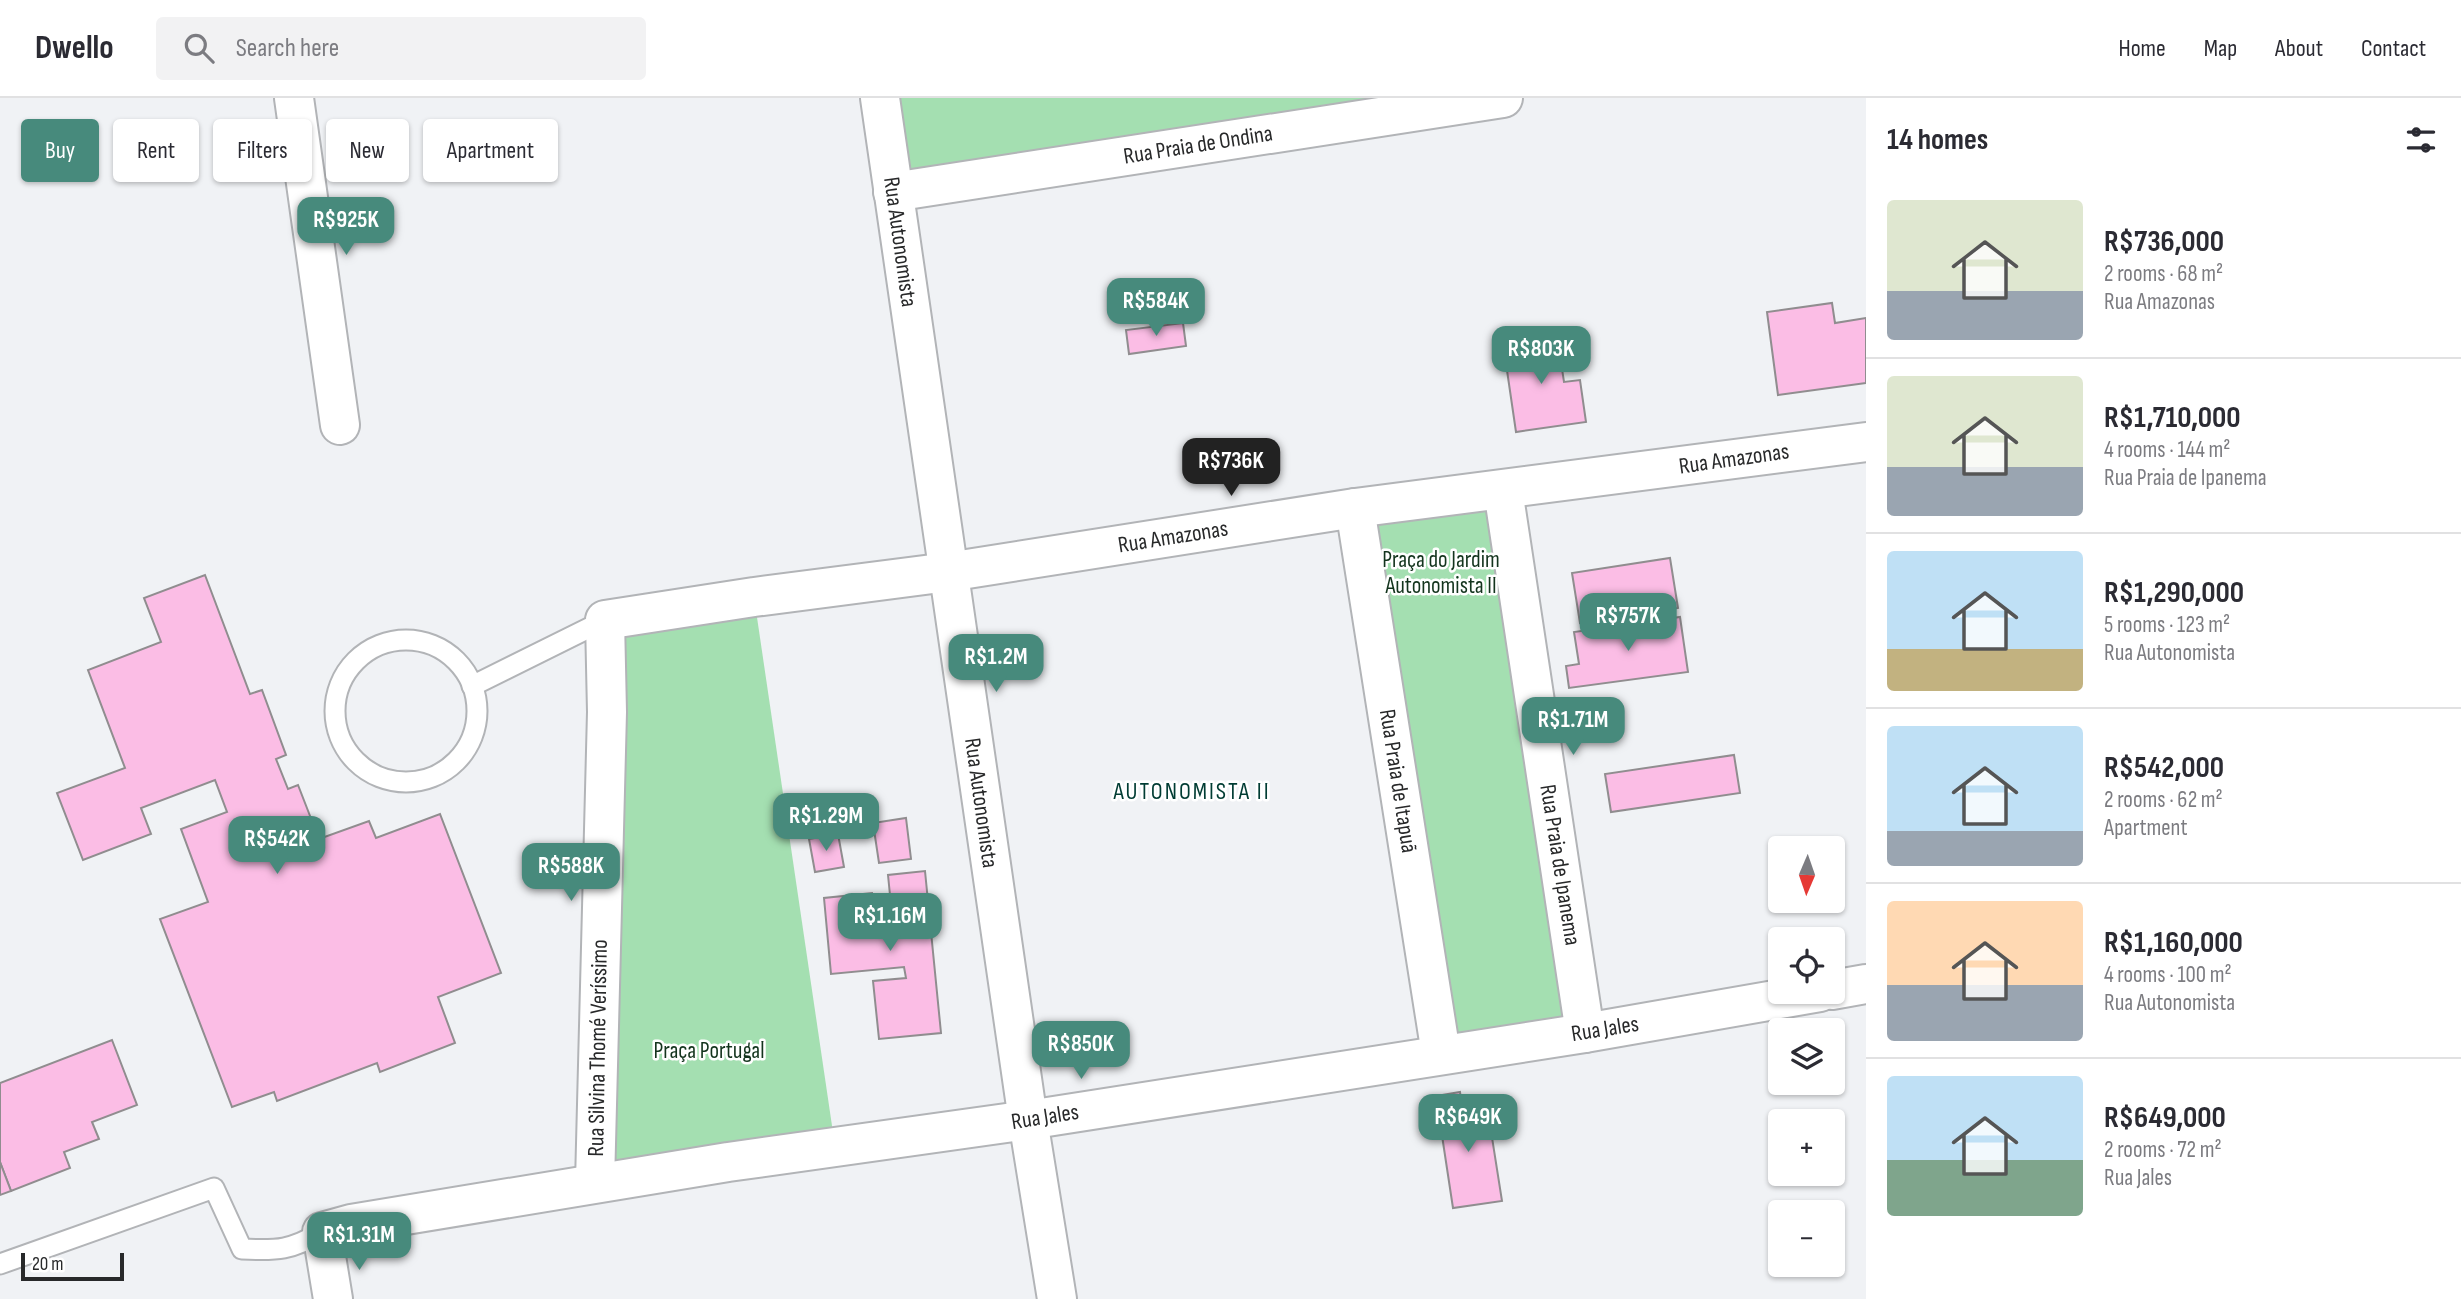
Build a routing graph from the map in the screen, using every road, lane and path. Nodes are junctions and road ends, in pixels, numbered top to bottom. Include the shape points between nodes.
1 (294, 98) edge
2 (880, 98) edge
3 (1503, 98) edge
4 (893, 192) junction
5 (340, 425) dead end
6 (1866, 442) edge
7 (1503, 490) junction
8 (1356, 509) junction
9 (948, 572) junction
10 (605, 620) junction
11 (472, 687) junction
12 (1866, 984) edge
13 (1845, 988) edge
14 (1768, 1001) edge
15 (1585, 1033) junction
16 (1440, 1054) junction
17 (1028, 1120) junction
18 (595, 1183) junction
19 (337, 1228) junction
20 (0, 1264) edge
21 (333, 1299) edge
22 (1058, 1299) edge

1 - 5 street
2 - 4 street, Rua Autonomista
3 - 4 street, Rua Praia de Ondina
4 - 9 street, Rua Autonomista
6 - 7 street, Rua Amazonas
7 - 8 street, Rua Amazonas
7 - 15 street, Rua Praia de Ipanema
8 - 9 street, Rua Amazonas
8 - 16 street, Rua Praia de Itapuã
9 - 10 street, Rua Amazonas
9 - 17 street, Rua Autonomista
10 - 11 lane
10 - 18 street, Rua Silvina Thomé Veríssimo via 607,712
11 - 11 lane via 467,673 448,653 422,642 394,640 368,650 347,670 336,695 335,723 345,749 364,769 390,781 418,782 444,772 464,753 476,727 477,699
12 - 13 street
14 - 15 street, Rua Jales
15 - 16 street, Rua Jales
16 - 17 street, Rua Jales
17 - 18 street, Rua Jales
17 - 22 street, Rua Autonomista
18 - 19 street, Rua Jales
19 - 20 lane via 273,1251 242,1249 214,1188
19 - 21 street

